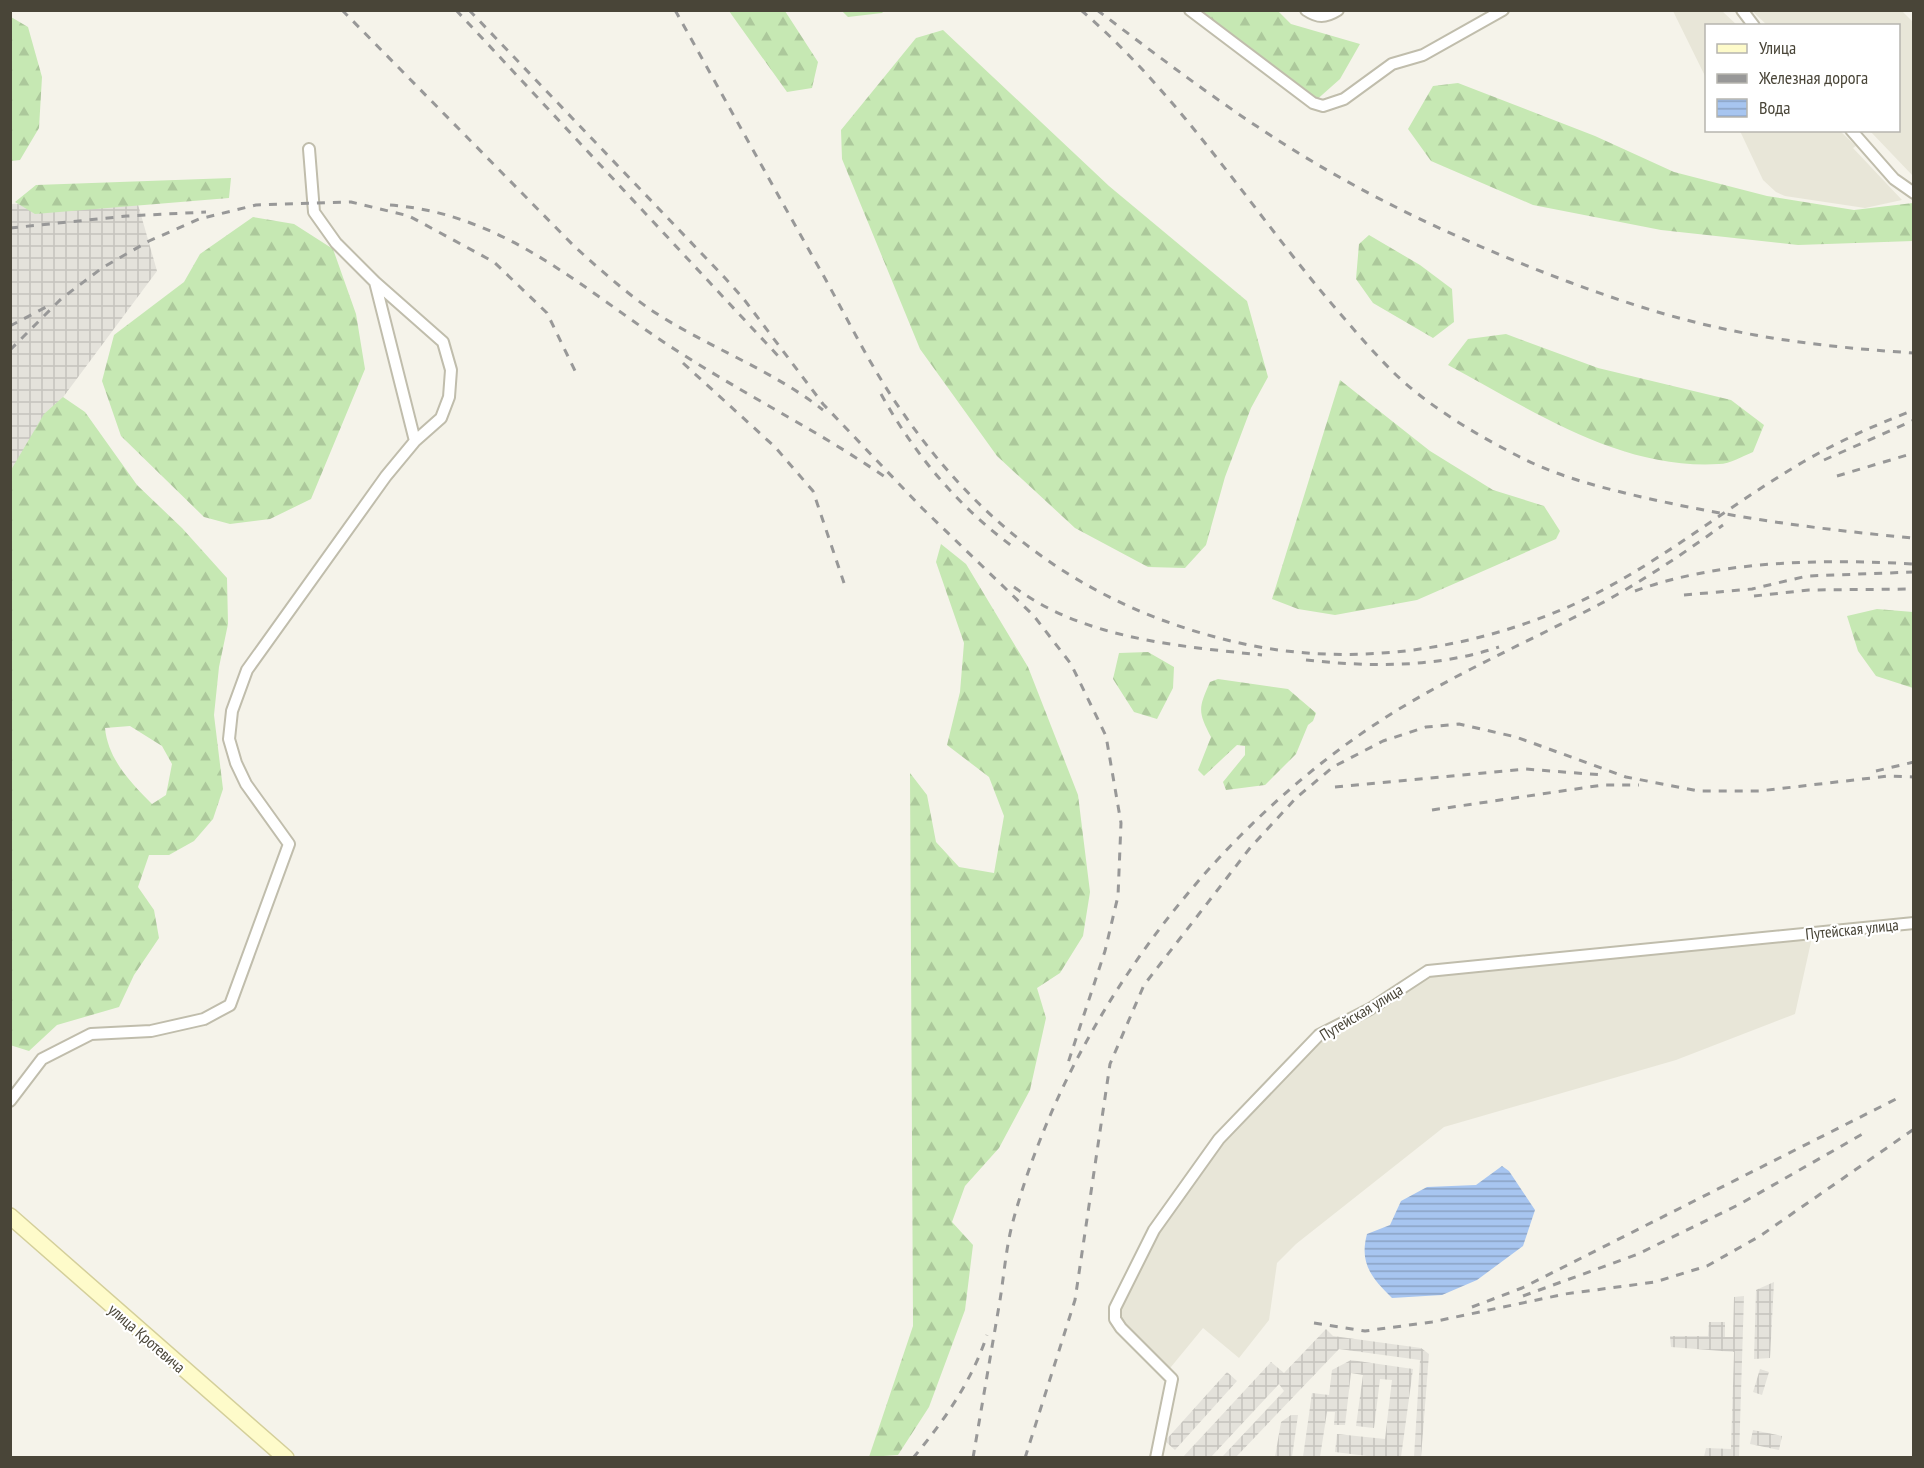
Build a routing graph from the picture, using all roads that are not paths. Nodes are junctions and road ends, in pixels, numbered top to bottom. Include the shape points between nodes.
1 (1191, 10) edge
2 (1306, 10) edge
3 (1338, 10) edge
4 (1503, 10) edge
5 (1742, 10) edge
6 (1752, 24) edge
7 (1853, 132) edge
8 (309, 149) dead end
9 (1914, 193) edge
10 (375, 282) junction
11 (415, 441) junction
12 (1914, 923) edge
13 (10, 1101) edge
14 (10, 1216) edge
15 (285, 1458) edge
16 (1156, 1458) edge

1 - 4 street via 1313,103 1323,106 1344,99 1392,64 1423,55
2 - 3 street via 1316,17
5 - 6 street
7 - 9 street via 1894,179
8 - 10 street via 314,212 336,243
10 - 11 street
10 - 11 street via 443,342 451,370 449,397 441,418
11 - 13 street via 247,670 232,711 229,739 236,763 246,784 289,844 230,1005 204,1018 151,1031 91,1034 42,1059
12 - 16 street, Путейская улица via 1428,971 1370,1009 1319,1035 1219,1139 1154,1230 1114,1308 1121,1328 1172,1379
14 - 15 street, улица Кротевича

